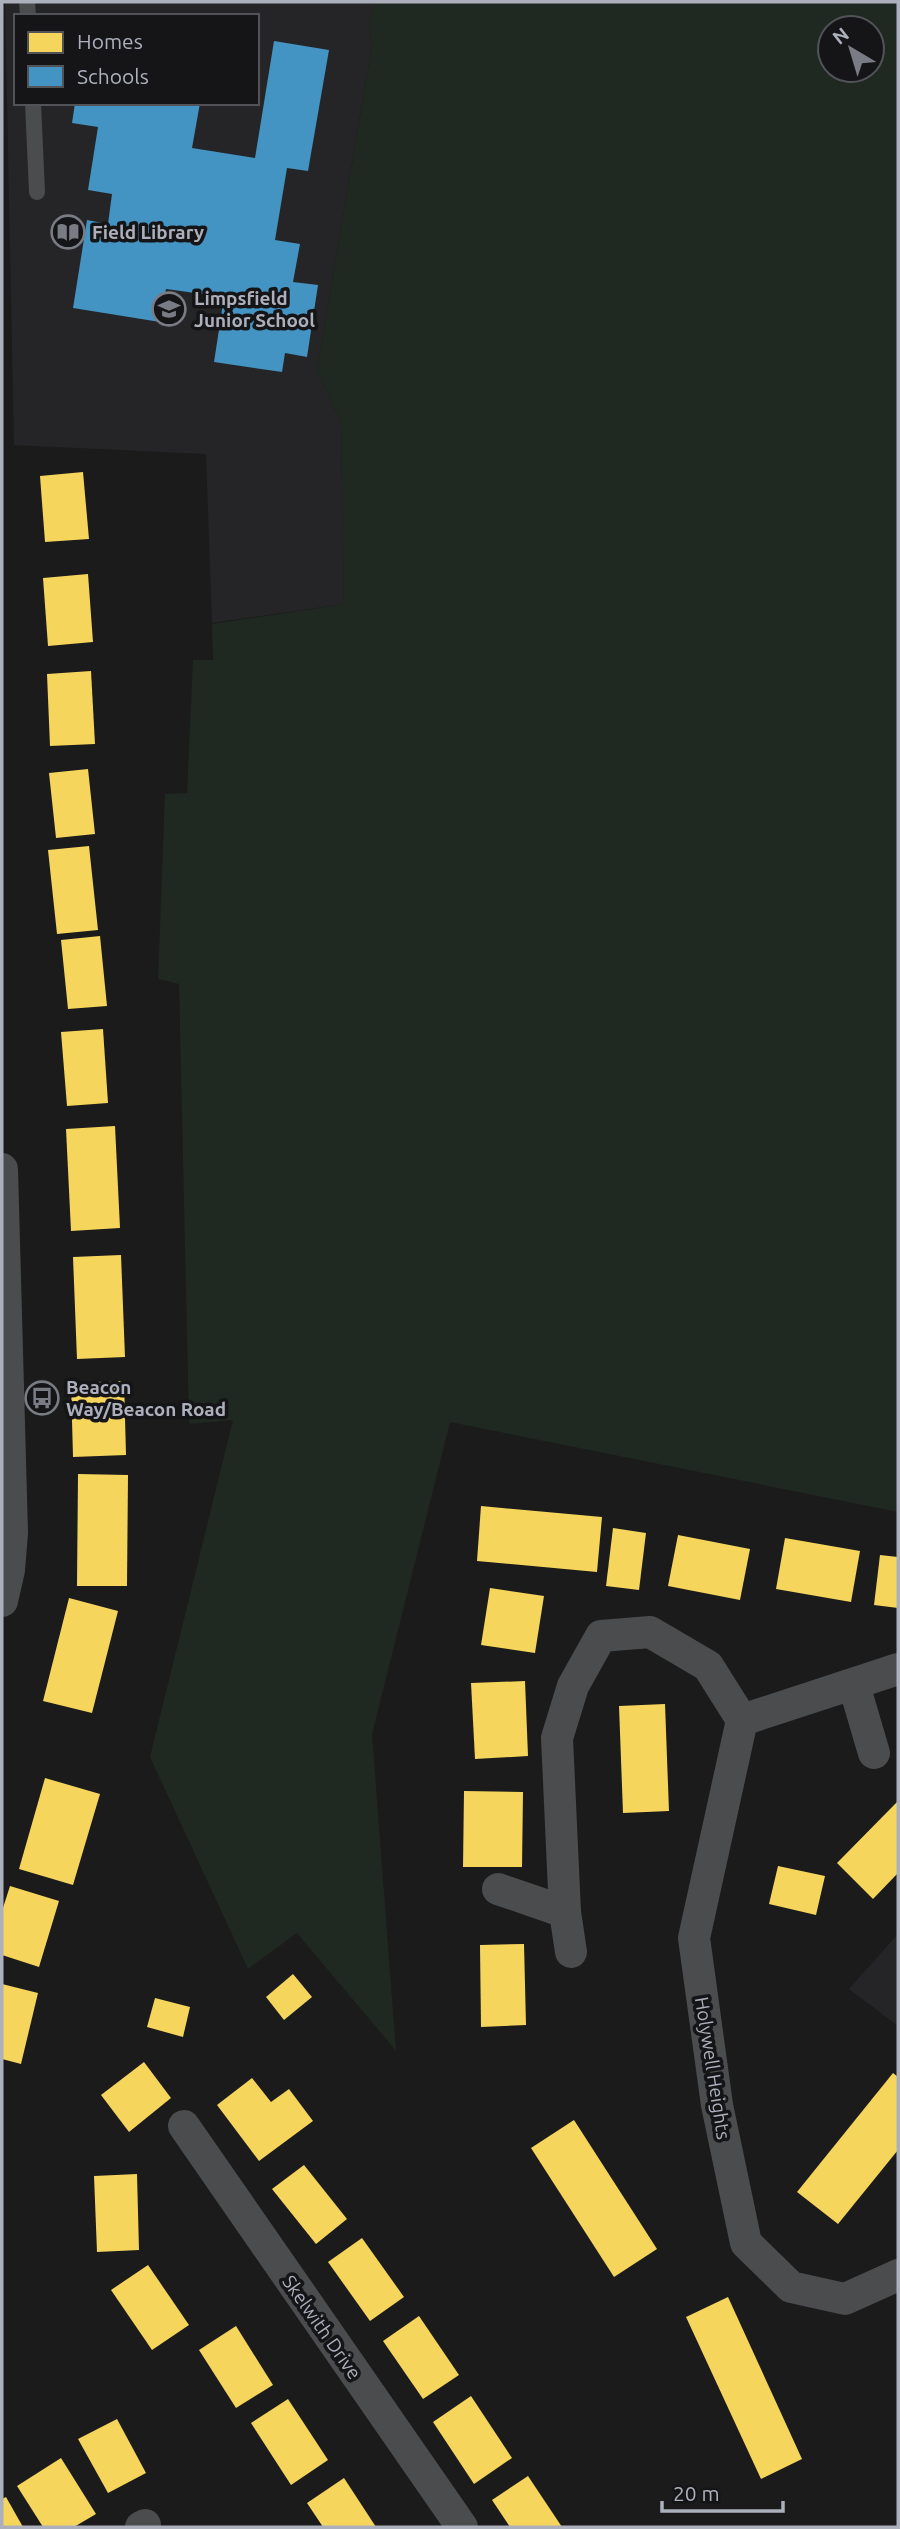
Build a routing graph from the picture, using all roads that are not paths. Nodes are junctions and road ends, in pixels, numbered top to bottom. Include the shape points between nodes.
1 (33, 105) edge
2 (37, 192) dead end
3 (2, 1169) edge
4 (2, 1601) edge
5 (898, 1669) edge
6 (854, 1685) junction
7 (742, 1720) junction
8 (874, 1753) dead end
9 (498, 1889) dead end
10 (565, 1912) junction
11 (571, 1952) dead end
12 (184, 2126) dead end
13 (898, 2275) edge
14 (462, 2527) edge

1 - 2 lane
3 - 4 street via 12,1533
5 - 6 street
6 - 7 street
6 - 8 street
7 - 10 street via 708,1666 650,1632 601,1636 573,1686 558,1738
7 - 13 street, Holywell Heights via 694,1938 717,2105 746,2243 791,2287 845,2299
9 - 10 street
10 - 11 street
12 - 14 street, Skelwith Drive

